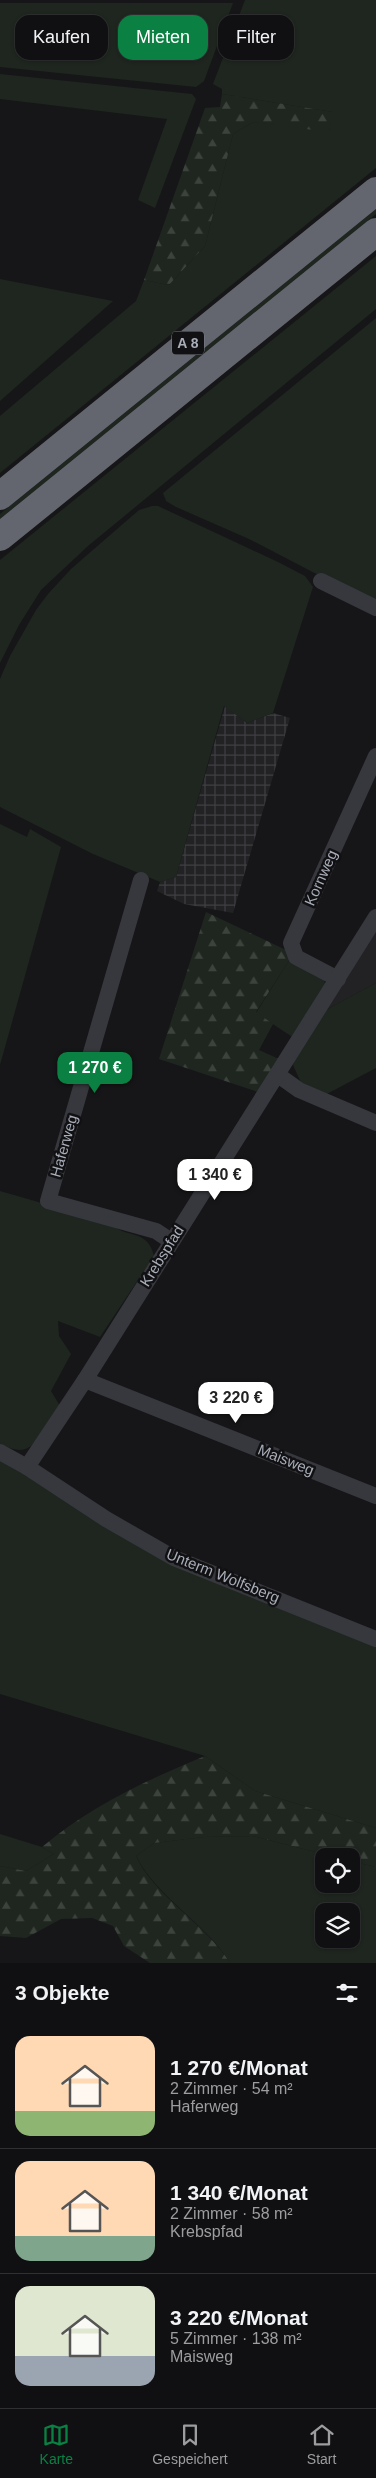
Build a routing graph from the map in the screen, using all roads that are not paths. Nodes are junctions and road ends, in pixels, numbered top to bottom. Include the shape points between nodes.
1 (376, 190) edge
2 (376, 232) edge
3 (0, 496) edge
4 (0, 537) edge
5 (321, 581) dead end
6 (376, 608) edge
7 (376, 756) edge
8 (141, 880) dead end
9 (376, 917) edge
10 (338, 979) junction
11 (278, 1075) junction
12 (376, 1123) edge
13 (171, 1241) junction
14 (85, 1380) junction
15 (0, 1452) edge
16 (27, 1467) junction
17 (376, 1496) edge
18 (376, 1639) edge

1 - 3 highway, A 8
2 - 4 highway, A 8
5 - 6 street
7 - 10 street, Kornweg via 291,943 296,958
8 - 13 street, Haferweg via 48,1201 156,1231
9 - 10 street, Krebspfad
10 - 11 street, Krebspfad
11 - 12 street via 299,1090
11 - 13 street, Krebspfad
13 - 14 street, Krebspfad
14 - 16 street, Krebspfad
14 - 17 street, Maisweg
15 - 16 street, Unterm Wolfsberg
16 - 18 street, Unterm Wolfsberg via 106,1519 174,1558

